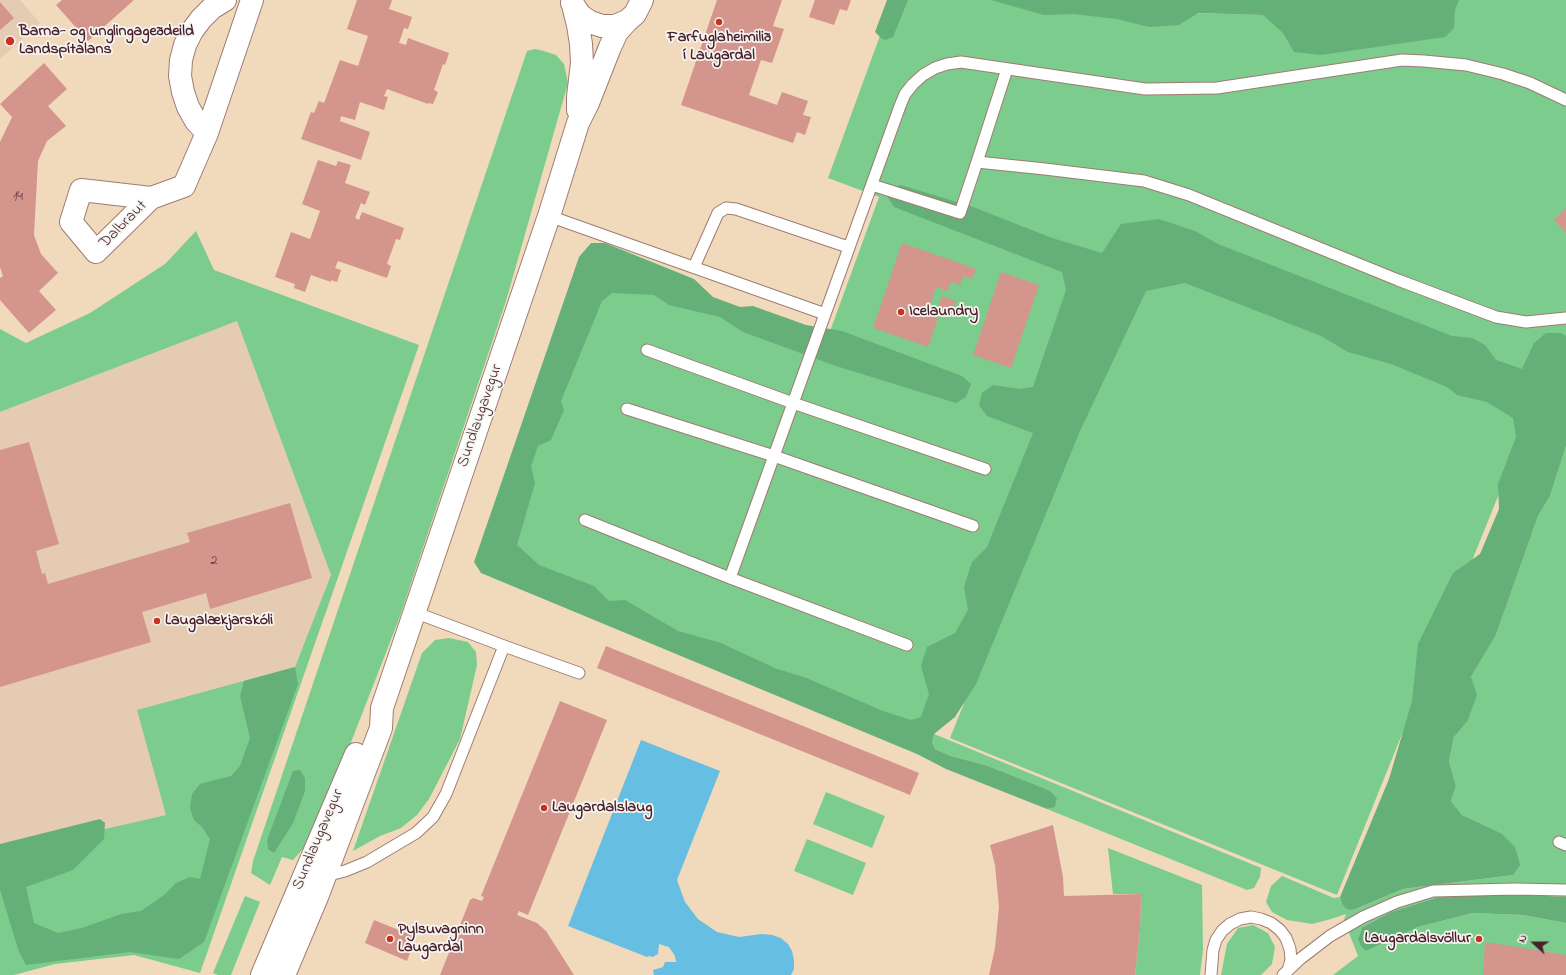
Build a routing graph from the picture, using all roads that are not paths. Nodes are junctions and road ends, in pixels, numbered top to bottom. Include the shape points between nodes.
1 (225, 0) edge
2 (252, 0) edge
3 (642, 0) edge
4 (572, 2) edge
5 (627, 21) junction
6 (1007, 69) junction
7 (1566, 100) edge
8 (578, 123) junction
9 (207, 133) junction
10 (977, 162) junction
11 (872, 185) junction
12 (151, 198) dead end
13 (549, 216) junction
14 (848, 247) junction
15 (694, 267) junction
16 (825, 314) junction
17 (1566, 318) edge
18 (647, 350) dead end
19 (793, 403) junction
20 (627, 409) dead end
21 (774, 456) junction
22 (986, 470) dead end
23 (585, 520) dead end
24 (973, 526) dead end
25 (730, 578) junction
26 (414, 612) junction
27 (907, 645) dead end
28 (504, 646) junction
29 (579, 673) dead end
30 (382, 708) junction
31 (324, 876) junction
32 (1566, 890) edge
33 (1286, 973) edge
34 (262, 975) edge
35 (284, 975) edge
36 (1211, 975) edge

1 - 9 street via 212,8 192,31 181,60 183,92 192,114
2 - 9 street, Dalbraut
3 - 5 street, Sundlaugavegur via 635,14
4 - 5 street, Sundlaugavegur via 580,15 590,22 602,26 615,26
4 - 8 street, Sundlaugavegur via 578,26 582,63
5 - 8 street, Sundlaugavegur via 616,32
6 - 7 lane via 1145,89 1217,88 1402,60 1424,60 1466,65 1503,74
6 - 10 lane
6 - 11 lane via 961,62 934,68 923,75 905,94
8 - 13 street, Sundlaugavegur
9 - 12 street, Dalbraut via 184,186
10 - 11 lane via 960,213
10 - 17 lane via 1144,181 1189,195 1496,317 1526,322
11 - 14 lane
13 - 15 lane
13 - 26 street, Sundlaugavegur
14 - 15 lane via 736,209 726,208 718,213
14 - 16 lane
15 - 16 lane
16 - 19 lane
18 - 19 lane
19 - 21 lane
19 - 22 lane
20 - 21 lane
21 - 24 lane
21 - 25 lane
23 - 25 lane
25 - 27 lane
26 - 28 lane
26 - 30 street, Sundlaugavegur
28 - 29 lane
28 - 31 lane via 446,794 433,817 416,833 367,862 346,871
30 - 31 street, Sundlaugavegur via 381,728
30 - 34 street, Sundlaugavegur via 367,726
31 - 35 street, Sundlaugavegur
32 - 33 lane via 1433,891 1397,902 1363,917 1330,936
33 - 36 lane via 1291,960 1286,938 1271,923 1251,917 1240,919 1222,931 1213,950

